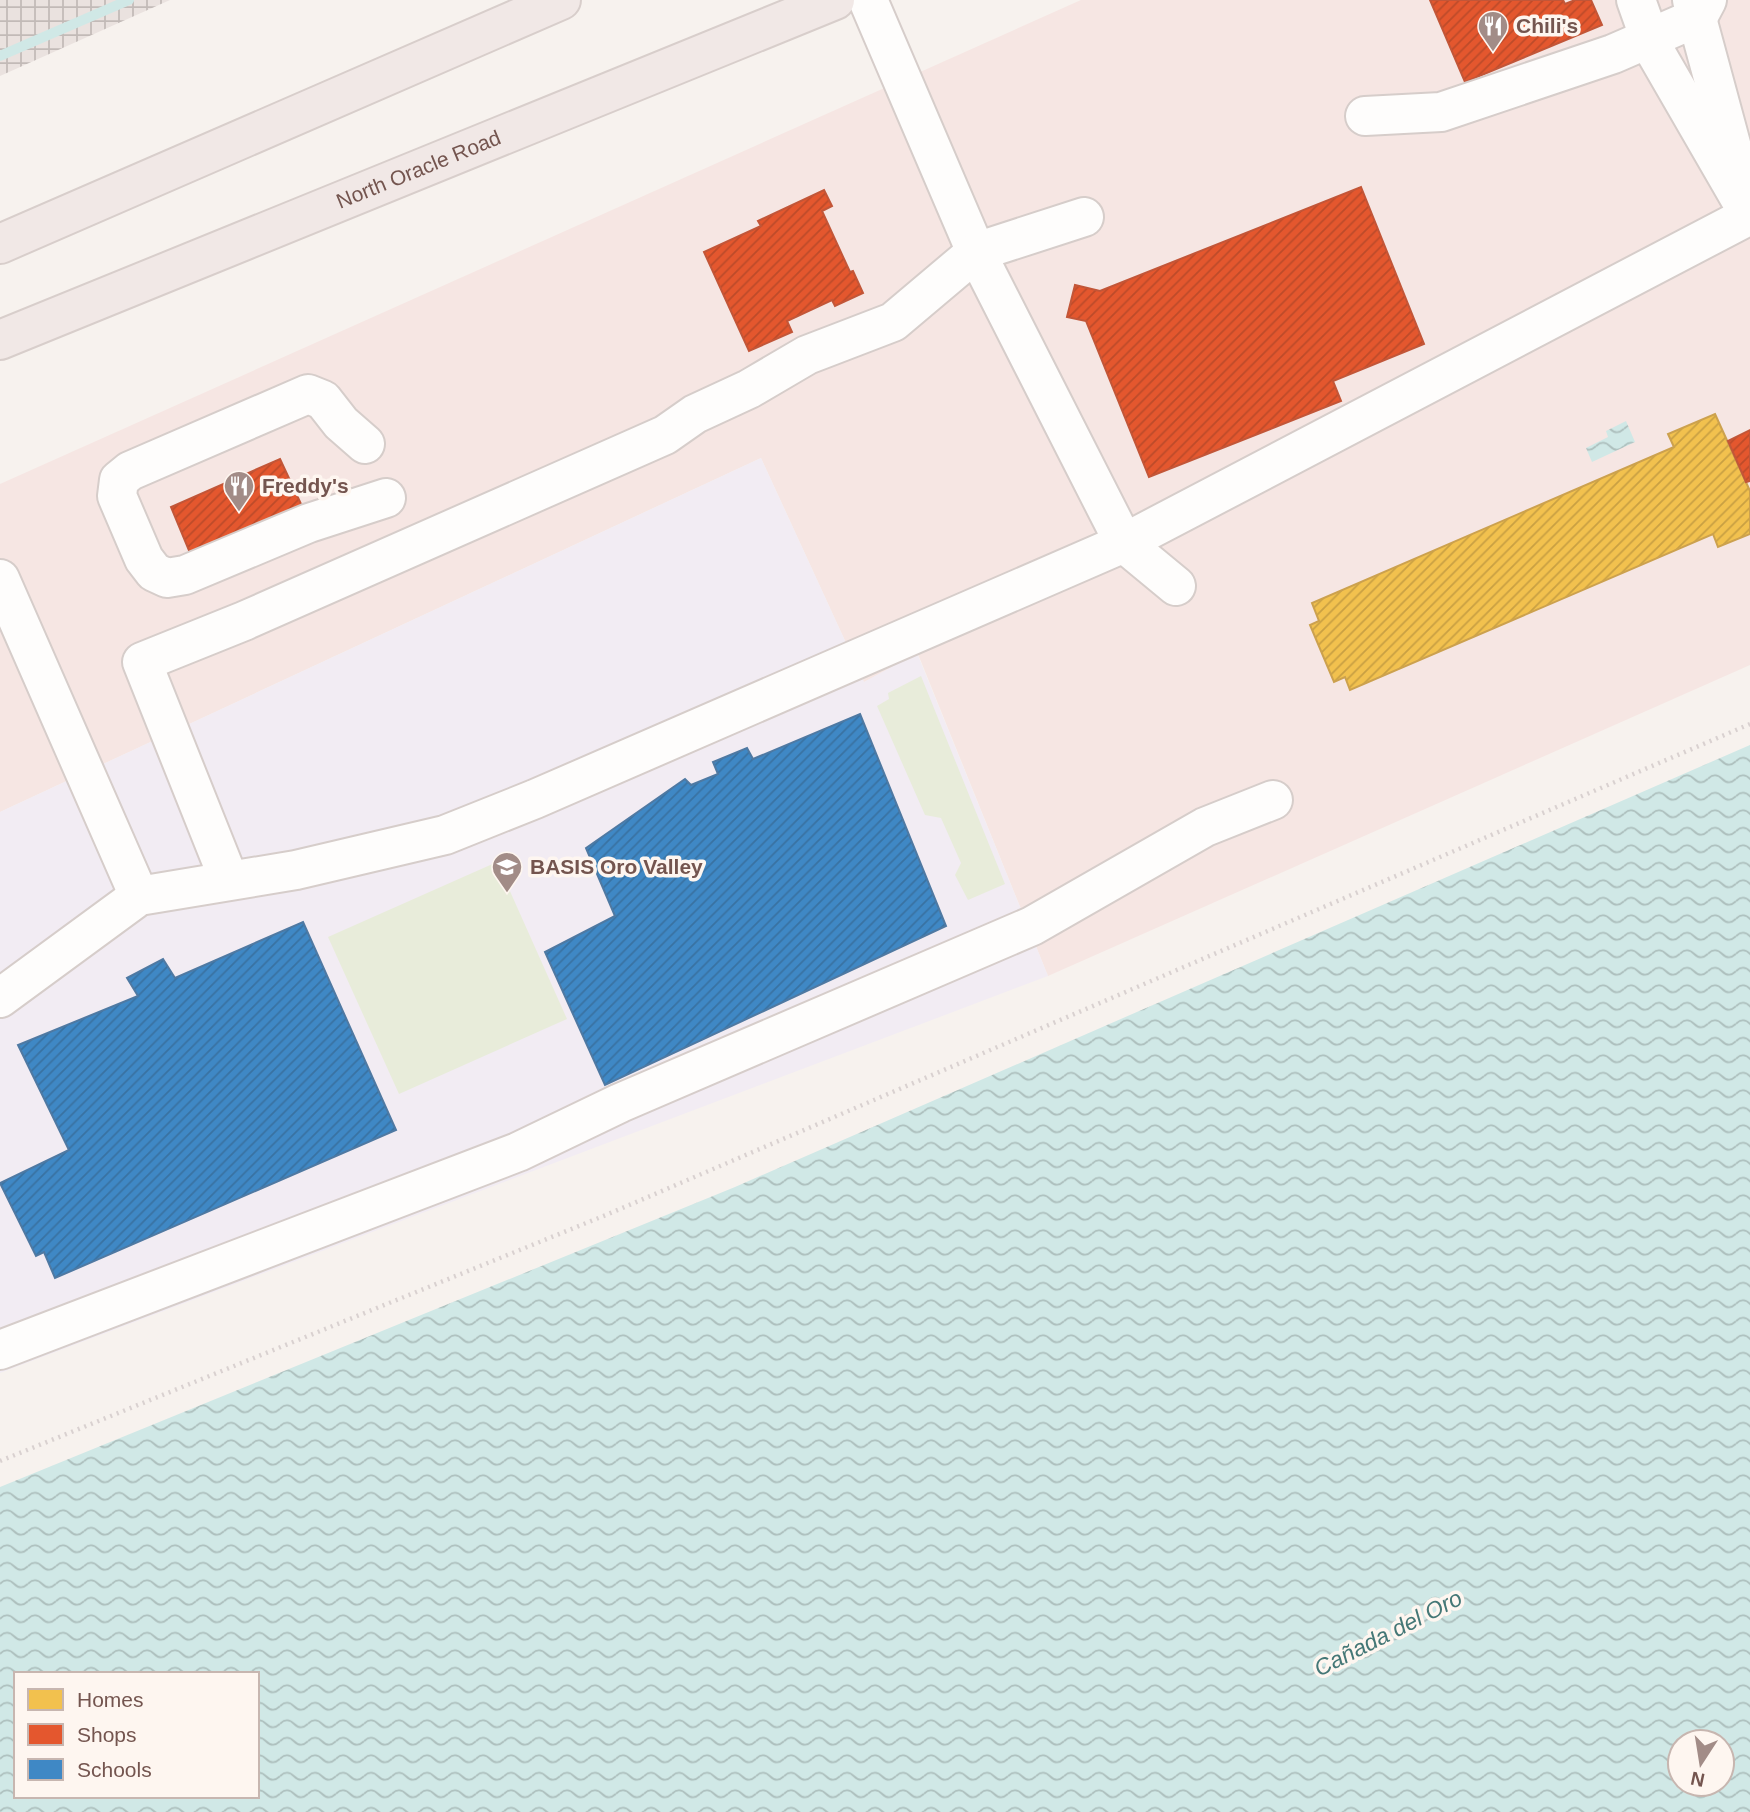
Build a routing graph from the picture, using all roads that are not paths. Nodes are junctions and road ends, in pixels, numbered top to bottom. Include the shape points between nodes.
1 (561, 0) edge
2 (835, 0) edge
3 (869, 0) edge
4 (1636, 0) edge
5 (1699, 6) edge
6 (1650, 38) junction
7 (1365, 116) dead end
8 (1750, 216) edge
9 (1084, 217) dead end
10 (0, 244) edge
11 (976, 252) junction
12 (0, 340) edge
13 (365, 444) dead end
14 (386, 498) dead end
15 (1124, 543) junction
16 (0, 579) edge
17 (1176, 586) dead end
18 (1273, 800) dead end
19 (229, 880) junction
20 (139, 895) junction
21 (0, 998) edge
22 (0, 1350) edge

1 - 10 highway
2 - 12 highway, North Oracle Road
3 - 11 lane
4 - 6 lane
5 - 6 lane
5 - 8 lane
6 - 7 lane via 1441,112
6 - 8 lane
8 - 15 lane
9 - 11 lane
11 - 15 lane
11 - 19 lane via 893,322 807,355 695,414 665,435 142,662
13 - 14 lane via 323,400 309,394 130,471 119,481 117,496 144,559 154,572 167,578
15 - 17 lane
15 - 19 lane via 445,835 296,870
16 - 20 lane
18 - 22 lane via 1205,827 1032,926 620,1103 518,1152
19 - 20 lane
20 - 21 lane

